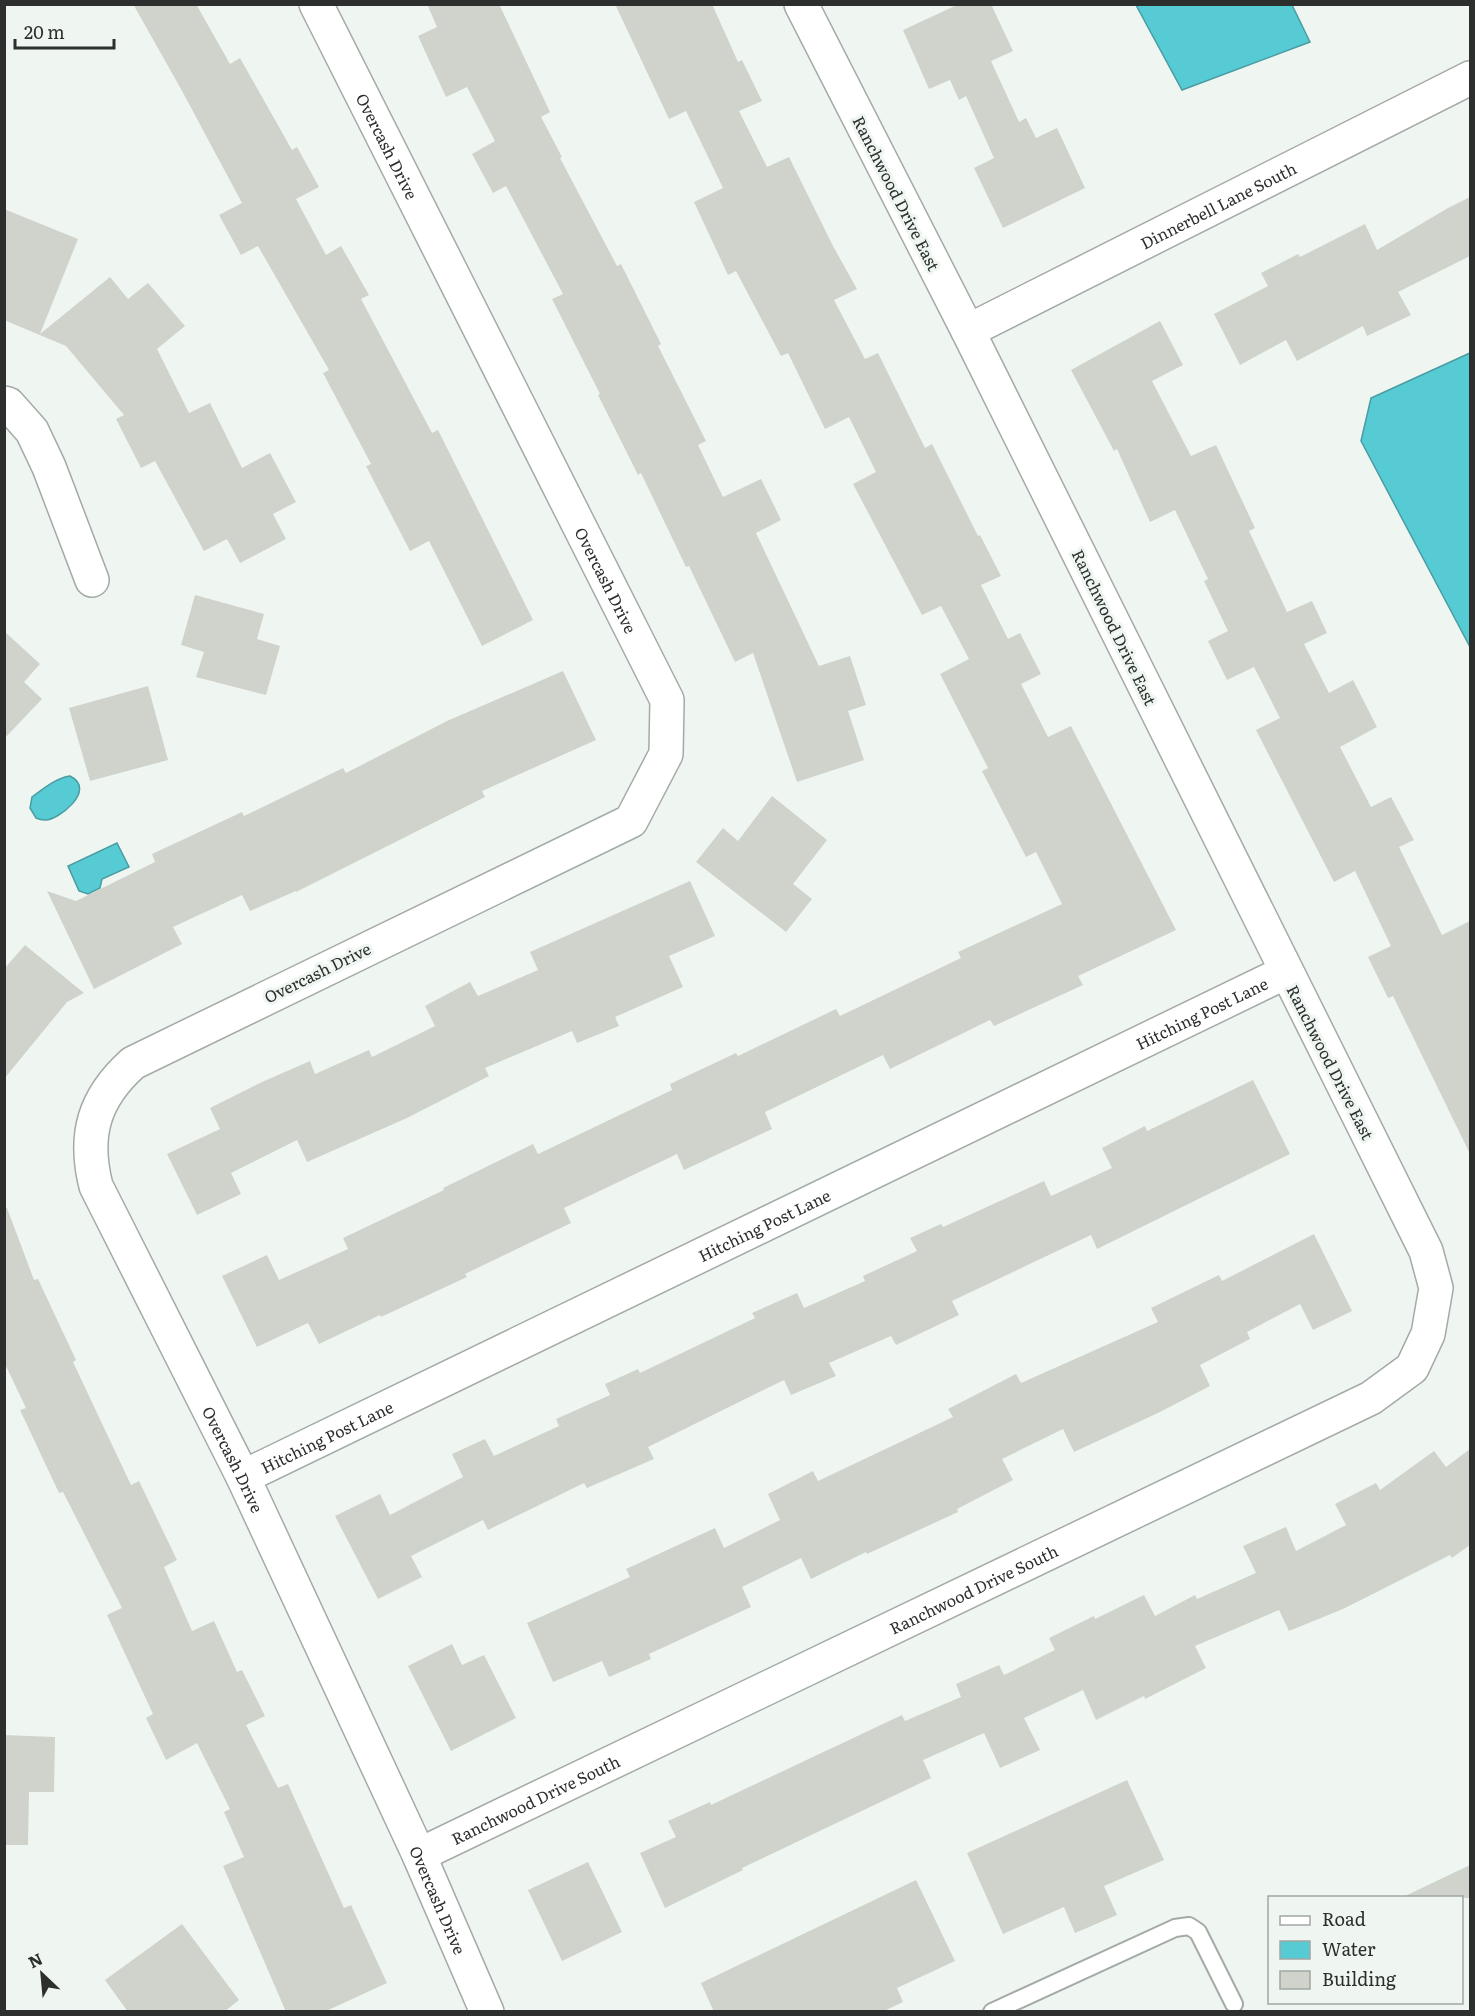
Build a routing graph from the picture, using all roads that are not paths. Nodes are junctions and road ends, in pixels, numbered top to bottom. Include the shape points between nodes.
1 (316, 4) edge
2 (801, 4) edge
3 (1470, 78) edge
4 (968, 331) junction
5 (4, 403) edge
6 (92, 580) dead end
7 (1286, 972) junction
8 (1426, 1251) joint
9 (243, 1477) junction
10 (419, 1855) junction
11 (1236, 2008) edge
12 (481, 2010) edge
13 (992, 2012) edge
14 (1219, 2012) edge

1 - 9 street, Overcash Drive via 667,700 666,754 631,820 151,1053 122,1073 100,1104 90,1154 96,1186
2 - 4 street, Ranchwood Drive East
3 - 4 street, Dinnerbell Lane South
4 - 7 street, Ranchwood Drive East
5 - 6 street via 32,431
7 - 8 street, Ranchwood Drive East
7 - 9 street, Hitching Post Lane
8 - 10 street, Ranchwood Drive South via 1436,1288 1428,1334 1412,1368 1371,1398
9 - 10 street, Overcash Drive
10 - 12 street, Overcash Drive
11 - 13 lane via 1198,1932 1190,1926 1175,1928
11 - 14 lane

